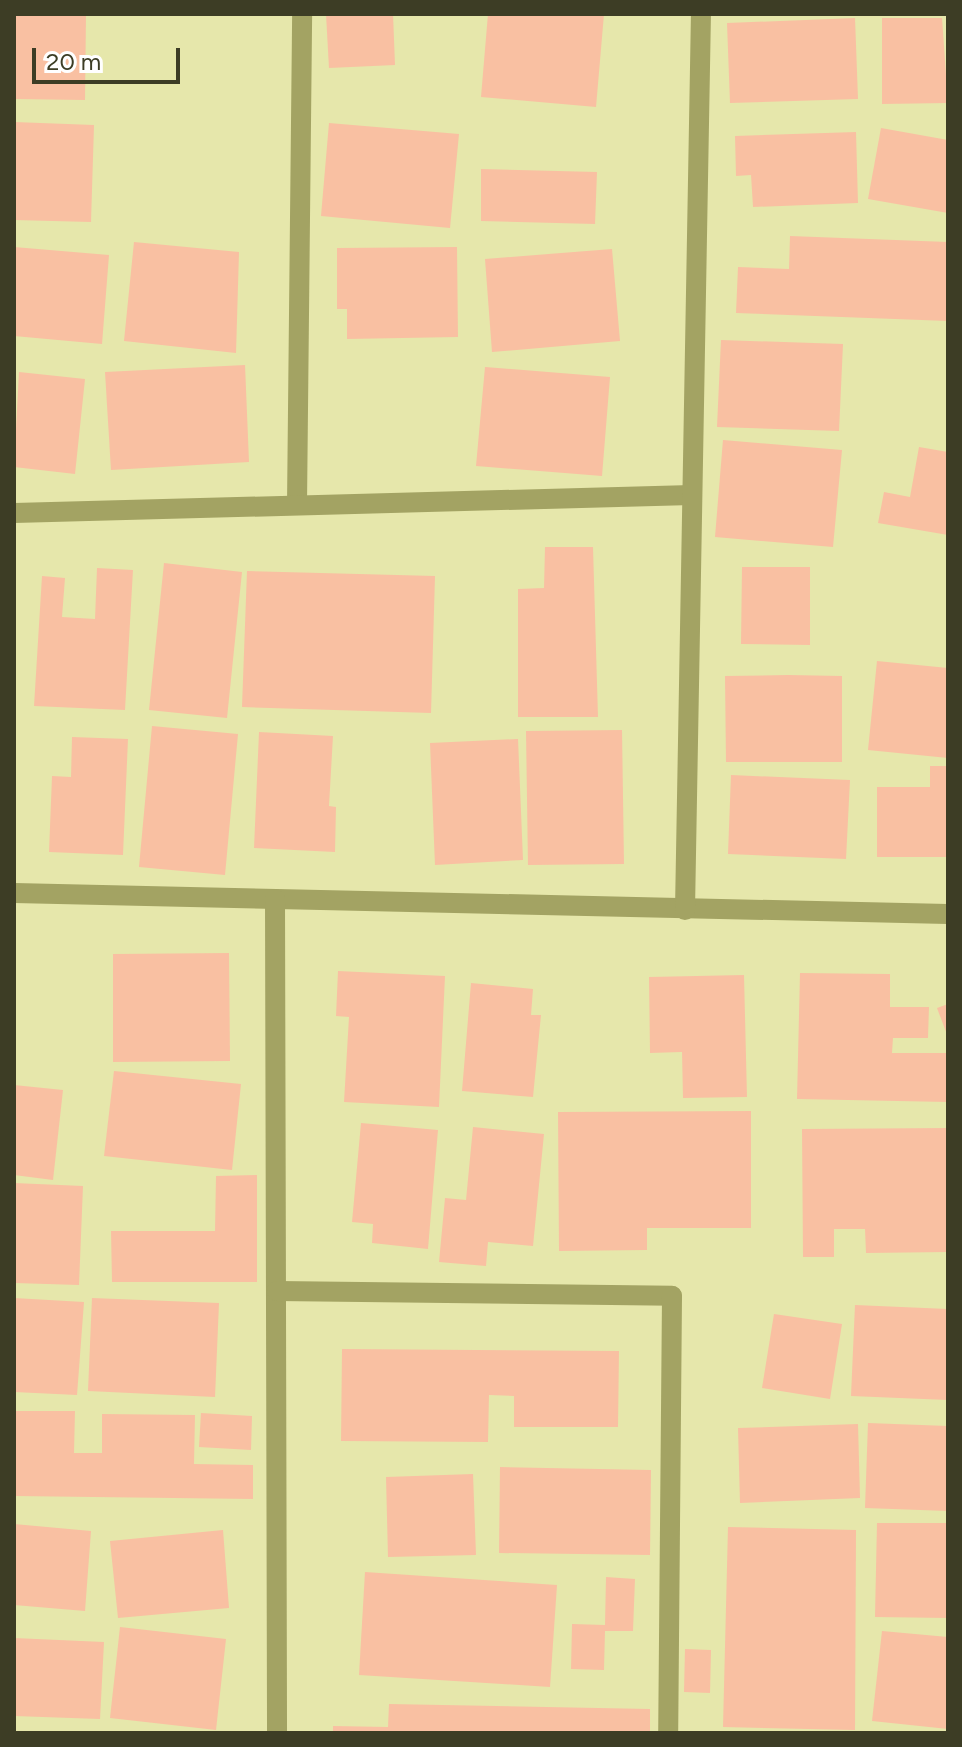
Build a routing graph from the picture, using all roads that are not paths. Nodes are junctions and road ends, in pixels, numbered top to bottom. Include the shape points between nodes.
1 (302, 14) edge
2 (701, 14) edge
3 (692, 495) junction
4 (297, 505) junction
5 (14, 513) edge
6 (14, 893) edge
7 (275, 899) junction
8 (685, 910) junction
9 (948, 914) edge
10 (277, 1291) junction
11 (277, 1733) edge
12 (668, 1733) edge

1 - 4 street
2 - 3 street
3 - 4 street
3 - 8 street
4 - 5 street
6 - 7 street
7 - 8 street
7 - 10 street
8 - 9 street
10 - 11 street
10 - 12 street via 672,1296

